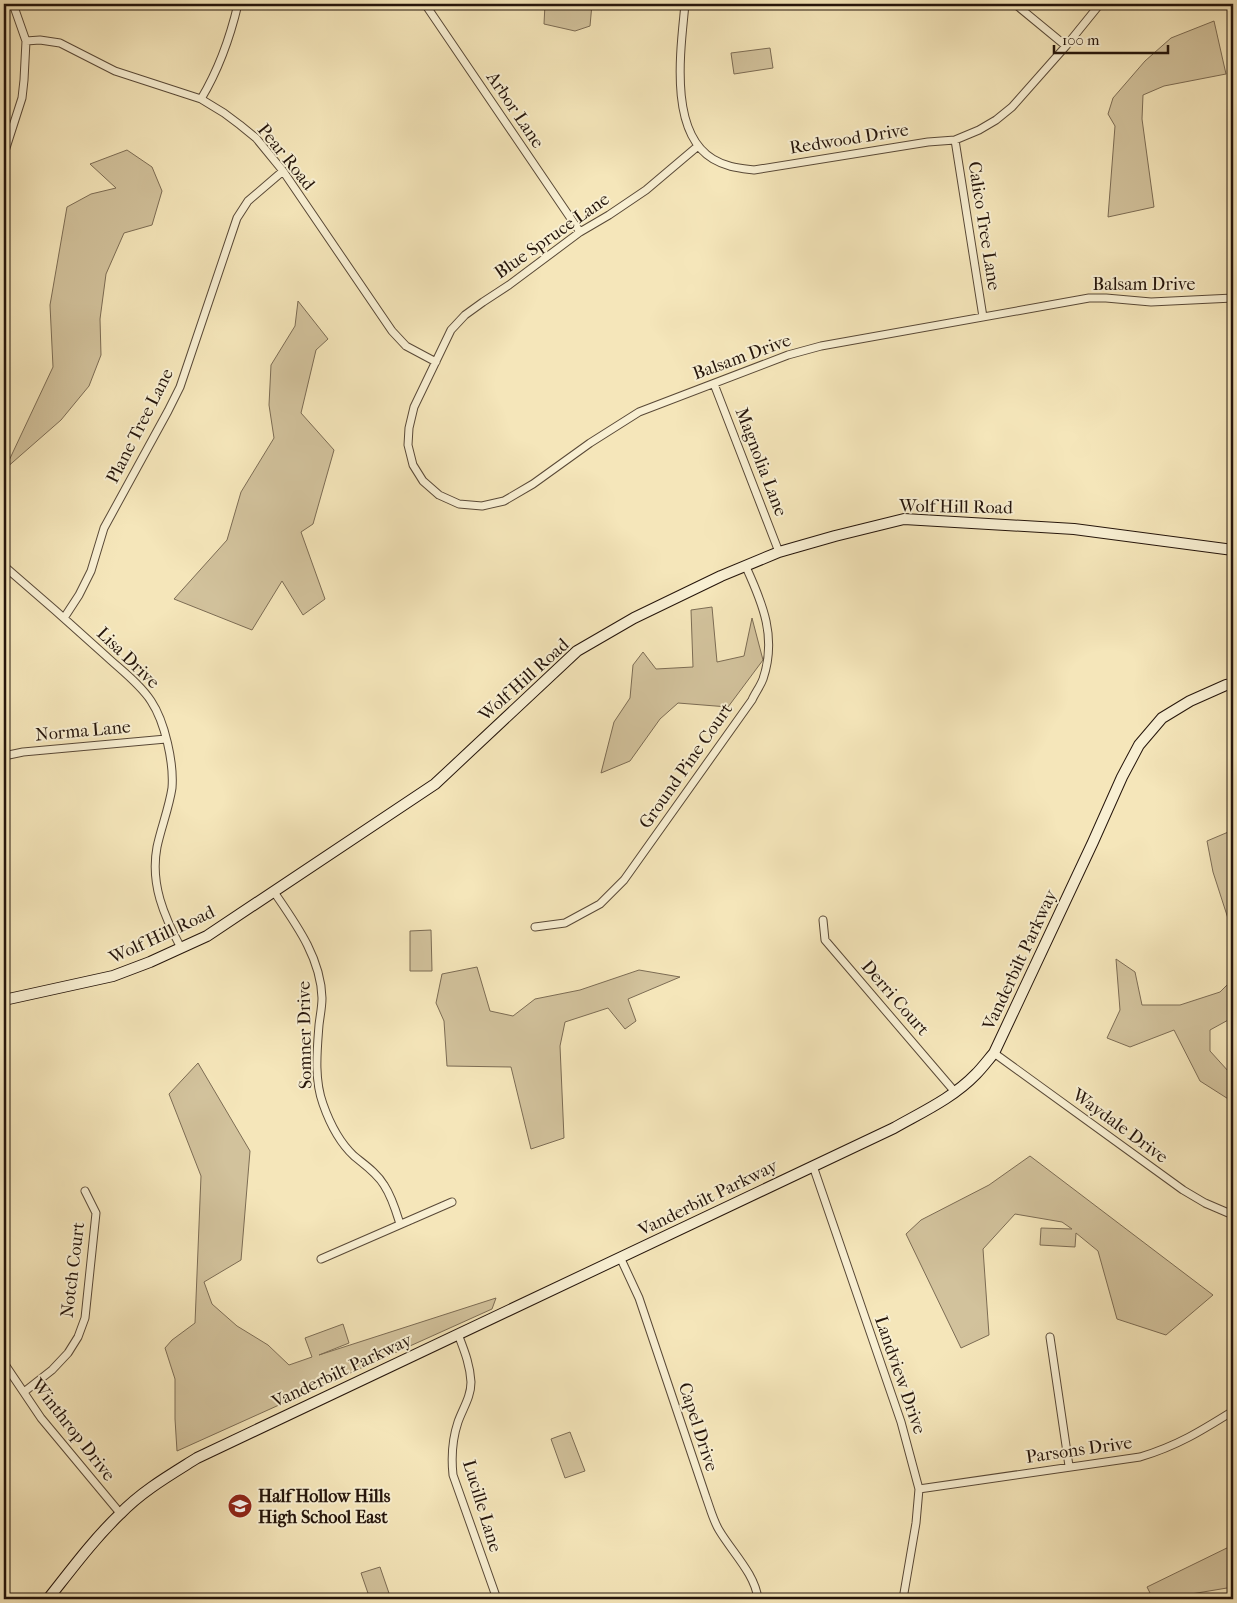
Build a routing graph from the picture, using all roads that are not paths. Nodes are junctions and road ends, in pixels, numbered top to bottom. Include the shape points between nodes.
1 (13, 4) edge
2 (238, 4) edge
3 (425, 4) edge
4 (685, 4) edge
5 (1015, 4) edge
6 (1100, 4) edge
7 (26, 40) junction
8 (1066, 46) junction
9 (201, 99) junction
10 (955, 140) junction
11 (698, 146) junction
12 (4, 154) edge
13 (283, 171) junction
14 (580, 232) junction
15 (1233, 298) edge
16 (983, 317) junction
17 (436, 362) junction
18 (714, 384) junction
19 (1233, 550) edge
20 (779, 552) junction
21 (4, 566) edge
22 (746, 566) junction
23 (64, 618) junction
24 (1233, 684) edge
25 (166, 739) junction
26 (4, 756) edge
27 (274, 892) junction
28 (823, 920) dead end
29 (535, 927) dead end
30 (181, 948) junction
31 (4, 1000) edge
32 (994, 1053) junction
33 (955, 1092) junction
34 (813, 1166) junction
35 (85, 1191) dead end
36 (452, 1202) dead end
37 (1233, 1215) edge
38 (400, 1224) junction
39 (620, 1258) junction
40 (322, 1259) dead end
41 (458, 1334) junction
42 (1050, 1337) dead end
43 (4, 1363) edge
44 (24, 1392) junction
45 (1233, 1411) edge
46 (1069, 1466) junction
47 (919, 1489) junction
48 (120, 1513) junction
49 (48, 1599) edge
50 (497, 1599) edge
51 (758, 1599) edge
52 (903, 1599) edge

1 - 7 street
2 - 9 street via 221,62
3 - 14 street, Arbor Lane
4 - 11 street, Redwood Drive via 680,59 683,107
5 - 8 street
6 - 8 street, Redwood Drive
7 - 9 street, Pear Road via 60,43 115,71
7 - 12 street via 22,98
8 - 10 street, Redwood Drive via 1012,107 979,130
9 - 13 street, Pear Road via 224,112 256,138
10 - 11 street, Redwood Drive via 754,170 730,167
10 - 16 street, Calico Tree Lane
11 - 14 street, Blue Spruce Lane via 646,190
13 - 17 street, Pear Road via 392,331 406,346
13 - 23 street, Plane Tree Lane via 248,201 237,218 180,387 104,528 91,571
14 - 17 street, Blue Spruce Lane via 465,315 451,330
15 - 16 street, Balsam Drive via 1151,302 1089,298
16 - 18 street, Balsam Drive via 821,346 788,355
17 - 18 street, Balsam Drive via 414,407 409,428 408,445 413,465 439,495 459,504 482,506 504,501 533,484 639,412
18 - 20 street, Magnolia Lane
19 - 20 main road, Wolf Hill Road via 1074,529 904,519
20 - 22 main road, Wolf Hill Road
21 - 23 street, Lisa Drive
22 - 27 main road, Wolf Hill Road via 634,618 577,651 435,784
22 - 29 street, Ground Pine Court via 766,615 769,635 768,658 752,700 624,880 600,904 565,923
23 - 25 street, Lisa Drive via 139,686 151,701
24 - 32 main road, Vanderbilt Parkway via 1190,701 1162,718 1139,745
25 - 26 street, Norma Lane
25 - 30 street, Lisa Drive via 172,765 172,789 157,849 155,872 158,897
27 - 30 main road, Wolf Hill Road via 207,936
27 - 38 street, Somner Drive via 298,927 320,974 322,999 316,1052 322,1102 339,1139 384,1185
28 - 33 street, Derri Court via 825,940
30 - 31 main road, Wolf Hill Road via 113,976
32 - 33 main road, Vanderbilt Parkway
32 - 37 street, Waydale Drive via 1183,1190
33 - 34 main road, Vanderbilt Parkway via 894,1128
34 - 39 main road, Vanderbilt Parkway
34 - 47 street, Landview Drive via 901,1422
35 - 44 street, Notch Court via 96,1213 85,1318 68,1352 52,1370
36 - 38 street
38 - 40 street
39 - 41 main road, Vanderbilt Parkway
39 - 51 street, Capel Drive via 639,1298 715,1521 748,1574
41 - 48 main road, Vanderbilt Parkway via 197,1458 156,1484
41 - 50 street, Lucille Lane via 469,1362 471,1384 454,1438 453,1475
42 - 46 street
43 - 44 street, Winthrop Drive
44 - 48 street, Winthrop Drive via 41,1418
45 - 46 street, Parsons Drive via 1186,1440 1162,1450 1140,1457
46 - 47 street, Parsons Drive
47 - 52 street, Landview Drive
48 - 49 main road, Vanderbilt Parkway

